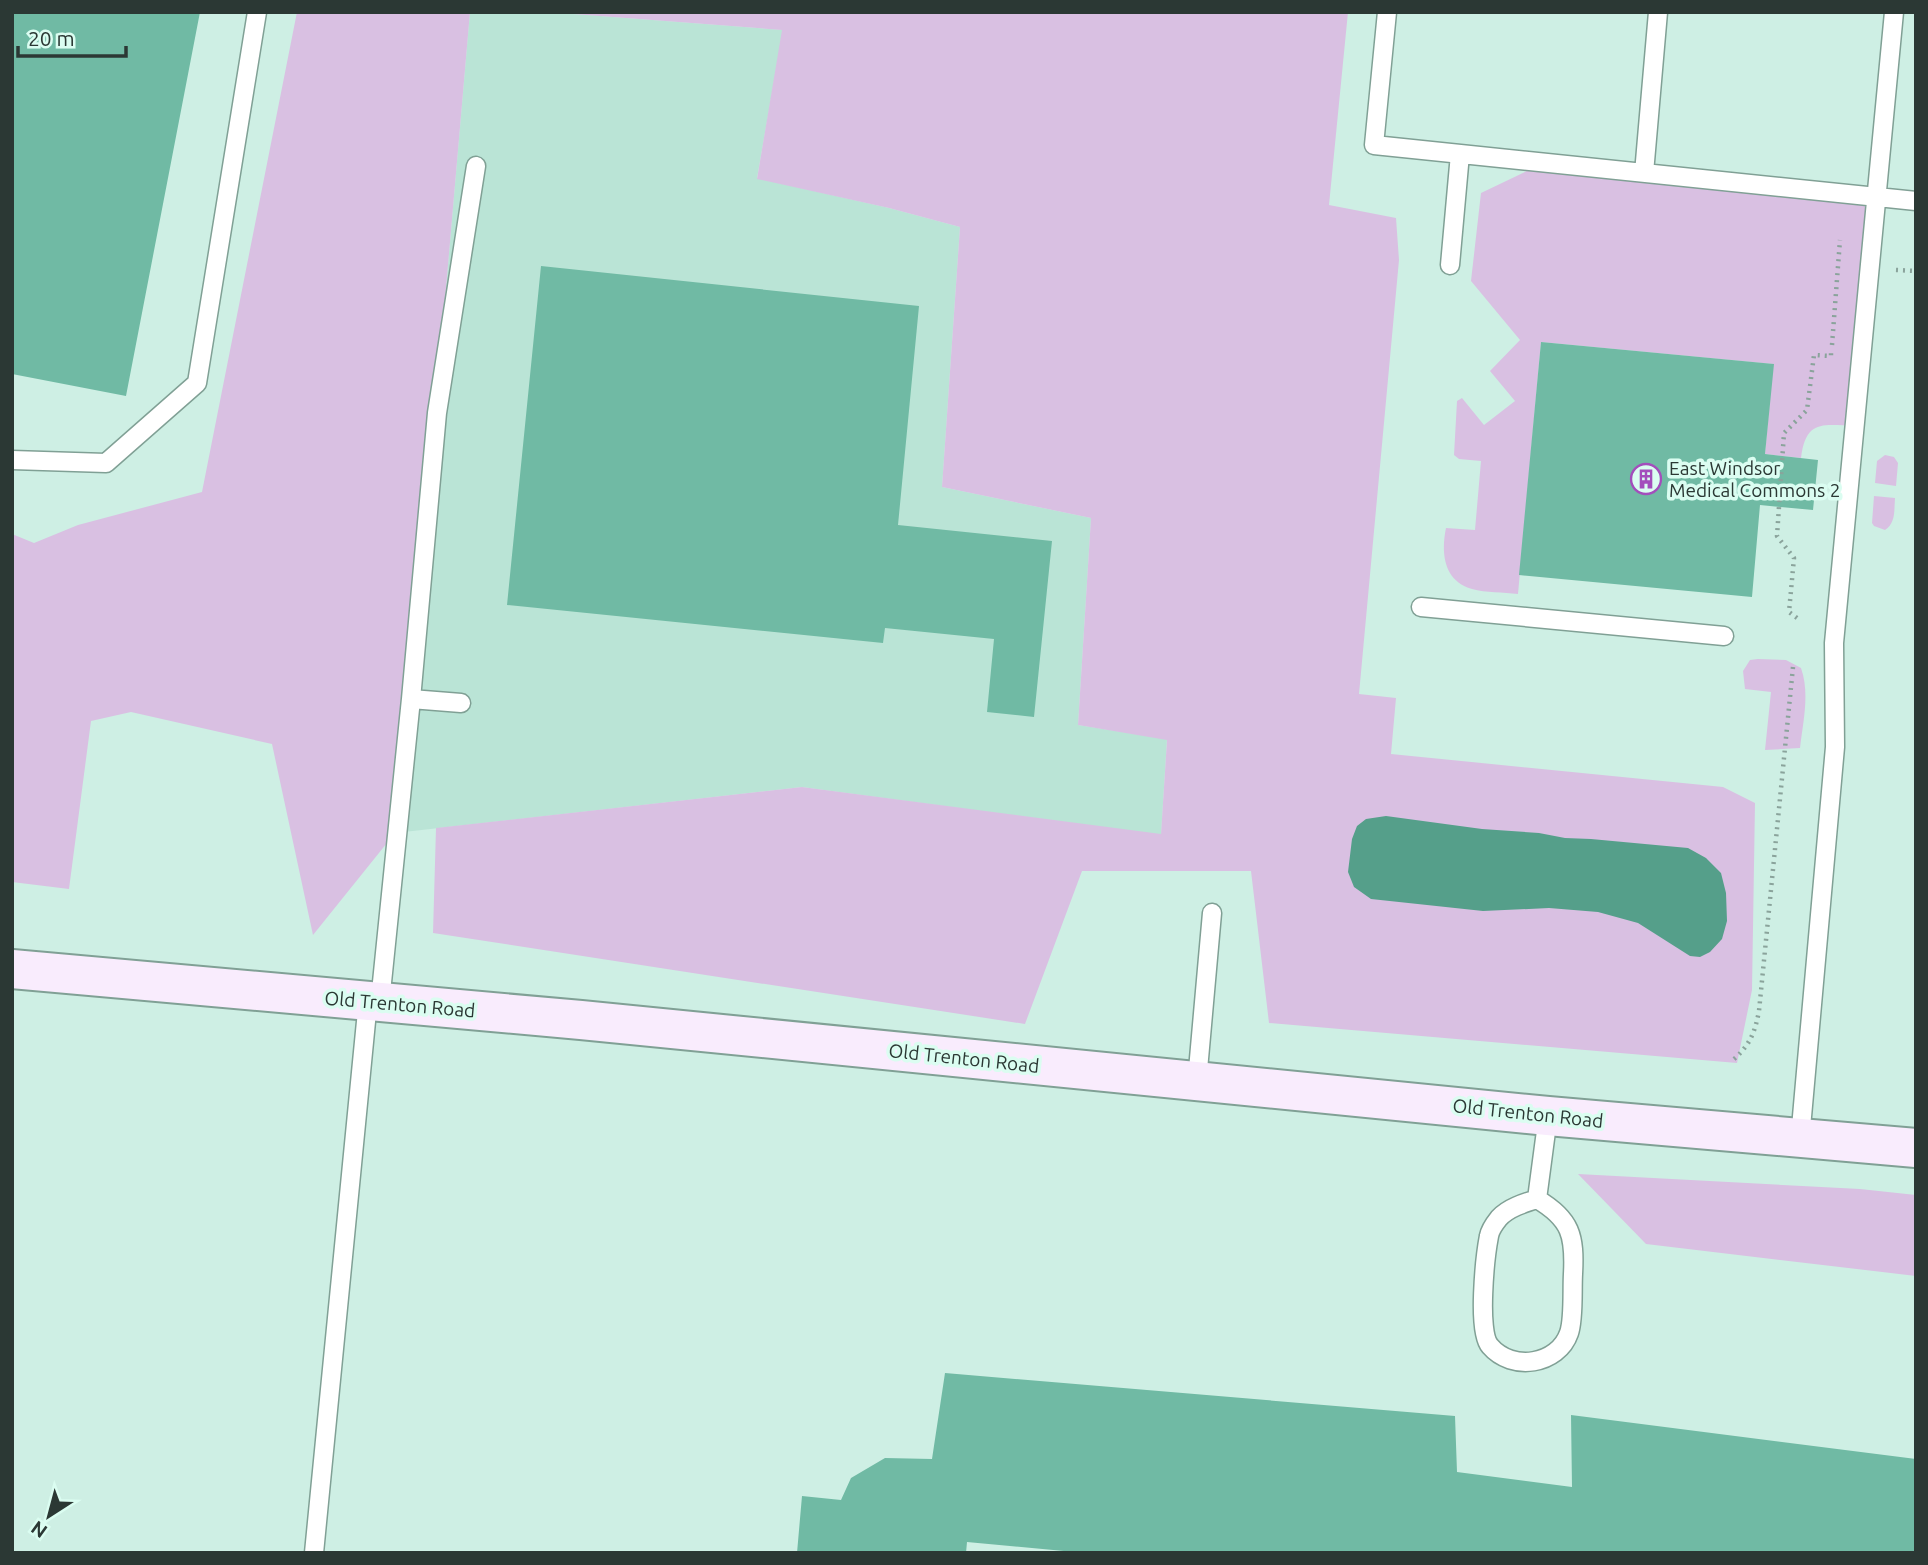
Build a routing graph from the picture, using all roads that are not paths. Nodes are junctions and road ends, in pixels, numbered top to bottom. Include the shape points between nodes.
1 (257, 12) edge
2 (1387, 12) edge
3 (1658, 12) edge
4 (1894, 12) edge
5 (1460, 154) junction
6 (476, 166) dead end
7 (1644, 173) junction
8 (1876, 197) junction
9 (1916, 201) edge
10 (1450, 265) dead end
11 (12, 460) edge
12 (1421, 607) dead end
13 (1724, 636) dead end
14 (411, 699) junction
15 (461, 703) dead end
16 (1212, 914) dead end
17 (12, 969) edge
18 (374, 1001) junction
19 (1197, 1081) junction
20 (1548, 1115) junction
21 (1800, 1139) junction
22 (1916, 1148) edge
23 (1537, 1199) junction
24 (314, 1553) edge

1 - 11 lane via 197,383 106,463
2 - 5 lane via 1374,145
3 - 7 lane
4 - 8 lane
5 - 7 lane
5 - 10 lane
6 - 14 lane via 437,413
7 - 8 lane
8 - 9 lane
8 - 21 lane via 1834,643 1835,747
12 - 13 lane
14 - 15 lane
14 - 18 lane
16 - 19 lane
17 - 18 main road, Old Trenton Road
18 - 19 main road, Old Trenton Road
18 - 24 lane
19 - 20 main road, Old Trenton Road
20 - 21 main road, Old Trenton Road
20 - 23 lane
21 - 22 main road, Old Trenton Road
23 - 23 lane via 1500,1216 1489,1233 1482,1315 1490,1346 1524,1363 1538,1362 1559,1349 1571,1319 1572,1241 1563,1219

